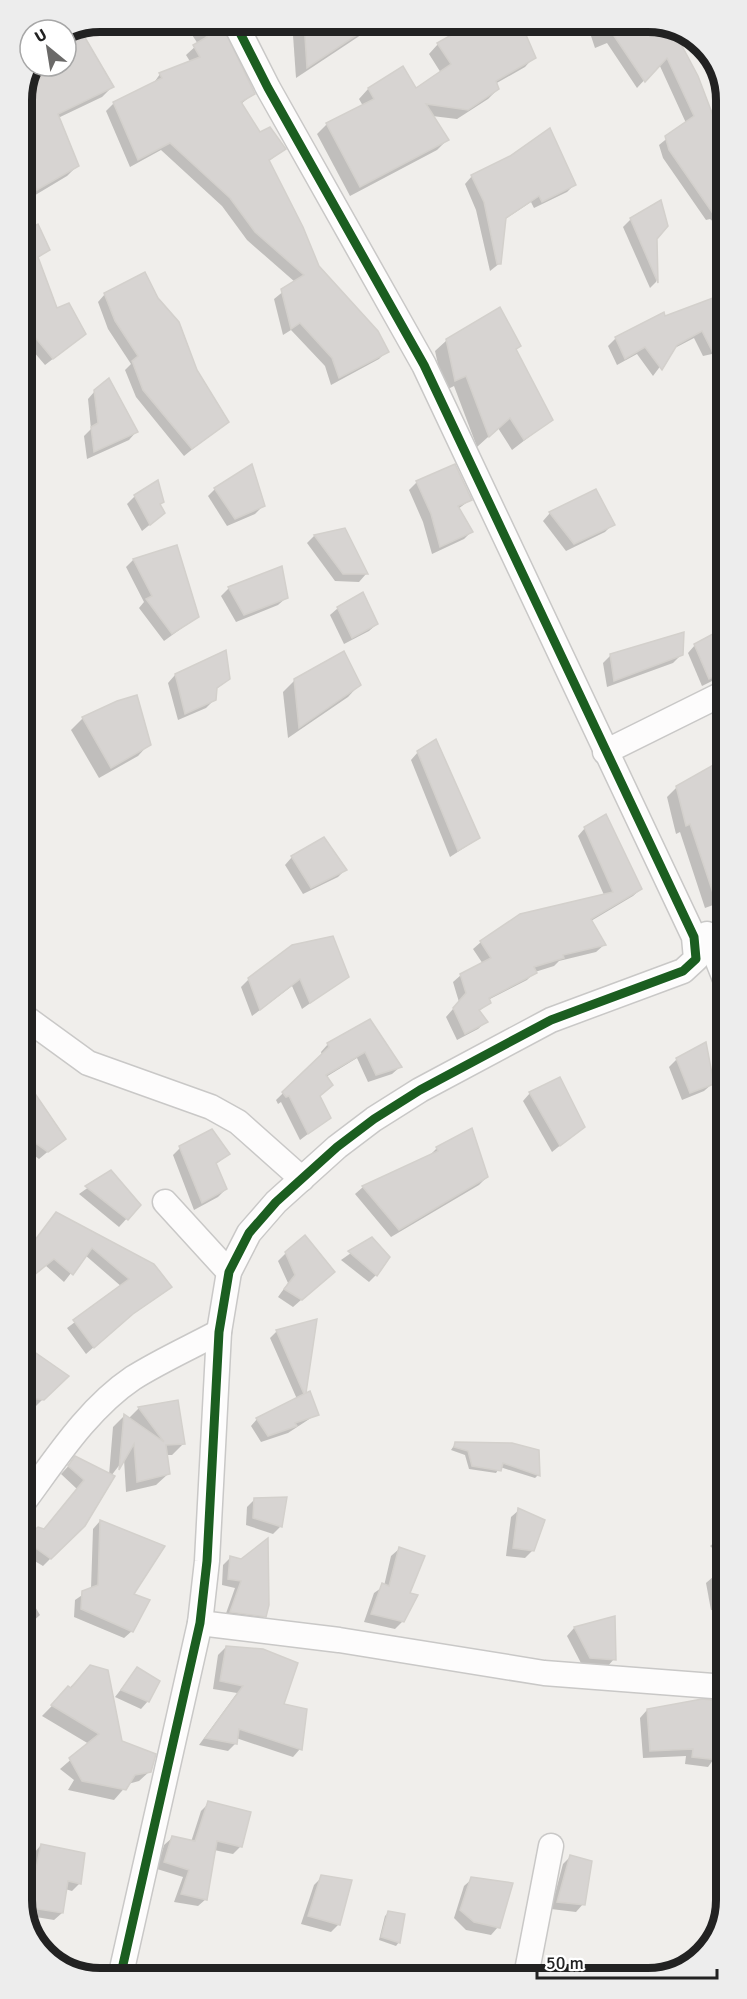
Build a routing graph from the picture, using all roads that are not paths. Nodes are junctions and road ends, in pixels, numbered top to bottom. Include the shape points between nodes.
1 (239, 31) edge
2 (716, 697) edge
3 (605, 752) junction
4 (708, 934) edge
5 (716, 955) edge
6 (31, 1023) edge
7 (302, 1179) junction
8 (165, 1202) dead end
9 (229, 1272) junction
10 (219, 1332) junction
11 (31, 1492) edge
12 (200, 1623) junction
13 (716, 1686) edge
14 (551, 1846) dead end
15 (122, 1967) edge
16 (528, 1968) edge

1 - 3 street via 267,88 424,365
2 - 3 street
3 - 4 street
4 - 5 street
4 - 7 street via 696,959 682,971 551,1020 420,1090 374,1119
6 - 7 street via 88,1063 211,1107 238,1122
7 - 9 street via 249,1233
8 - 9 street
9 - 10 street
10 - 11 street via 134,1378 111,1396 68,1443
10 - 12 street
12 - 13 street via 339,1640 544,1673
12 - 15 street
14 - 16 street

